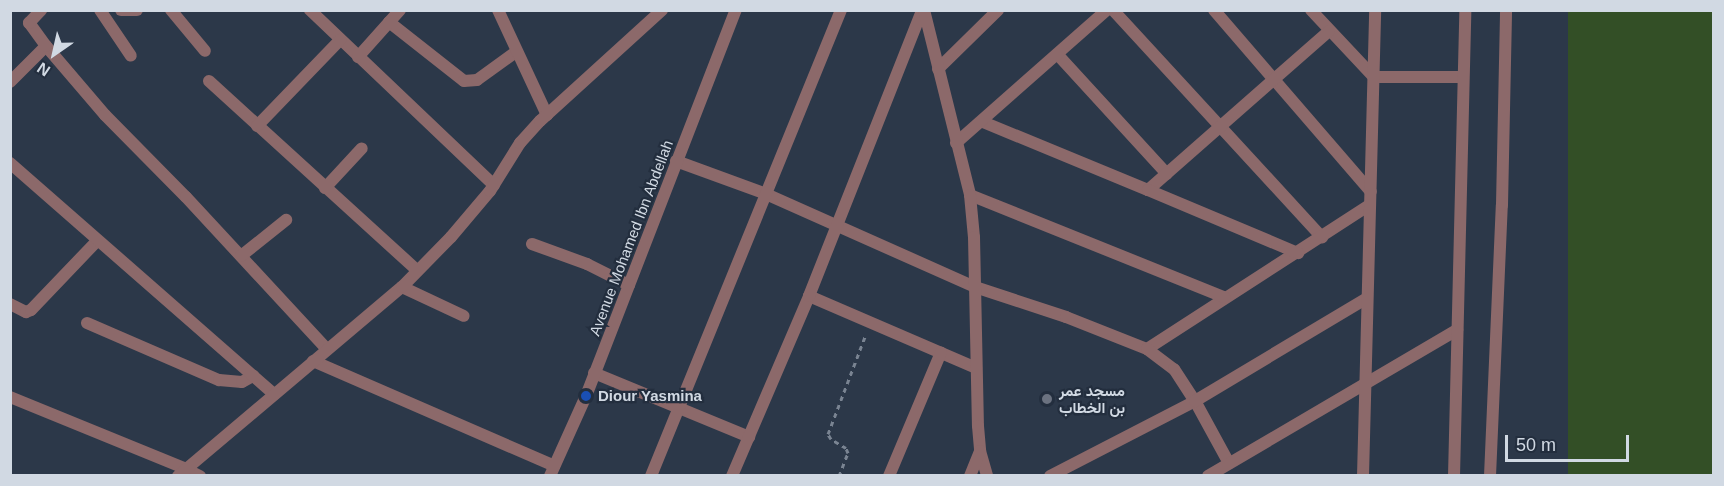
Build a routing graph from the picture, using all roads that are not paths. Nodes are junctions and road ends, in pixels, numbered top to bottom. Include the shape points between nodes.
1 (41, 10) edge
2 (100, 10) edge
3 (121, 10) edge
4 (137, 10) edge
5 (171, 10) edge
6 (310, 10) edge
7 (400, 10) edge
8 (498, 10) edge
9 (662, 10) edge
10 (736, 10) edge
11 (841, 10) edge
12 (923, 10) edge
13 (998, 10) edge
14 (1107, 10) edge
15 (1113, 10) edge
16 (1214, 10) edge
17 (1311, 10) edge
18 (1375, 10) edge
19 (1465, 10) edge
20 (1506, 10) edge
21 (389, 22) junction
22 (1329, 31) junction
23 (340, 40) junction
24 (46, 46) junction
25 (205, 51) dead end
26 (517, 51) junction
27 (1058, 55) junction
28 (131, 56) dead end
29 (358, 57) junction
30 (938, 69) junction
31 (1374, 77) junction
32 (1463, 77) junction
33 (1275, 79) junction
34 (209, 81) dead end
35 (10, 82) edge
36 (547, 115) junction
37 (983, 122) junction
38 (257, 126) junction
39 (1219, 128) junction
40 (956, 143) junction
41 (362, 148) dead end
42 (676, 161) junction
43 (10, 163) edge
44 (1167, 174) junction
45 (494, 185) junction
46 (325, 188) junction
47 (1148, 190) junction
48 (766, 194) junction
49 (970, 195) junction
50 (1370, 199) junction
51 (286, 220) dead end
52 (837, 225) junction
53 (1322, 237) junction
54 (97, 241) junction
55 (532, 244) dead end
56 (1298, 253) junction
57 (241, 256) junction
58 (417, 270) junction
59 (629, 285) junction
60 (402, 286) junction
61 (975, 286) junction
62 (809, 296) junction
63 (1224, 297) junction
64 (1367, 298) junction
65 (10, 304) edge
66 (464, 316) dead end
67 (87, 323) dead end
68 (1457, 330) junction
69 (327, 349) junction
70 (1147, 349) junction
71 (941, 352) junction
72 (313, 361) junction
73 (976, 368) junction
74 (594, 373) junction
75 (254, 376) junction
76 (1364, 385) junction
77 (274, 394) junction
78 (10, 397) edge
79 (1195, 400) junction
80 (678, 407) junction
81 (749, 437) junction
82 (980, 451) junction
83 (1229, 463) junction
84 (552, 471) edge
85 (182, 472) edge
86 (1362, 475) edge
87 (200, 476) edge
88 (651, 476) edge
89 (732, 476) edge
90 (889, 476) edge
91 (970, 476) edge
92 (987, 476) edge
93 (1050, 476) edge
94 (1208, 476) edge
95 (1454, 476) edge
96 (1490, 476) edge

1 - 24 street via 29,23
2 - 28 street
3 - 4 street
5 - 25 street
6 - 23 street
7 - 21 street
8 - 26 street
9 - 36 street
10 - 42 street, Avenue Mohamed Ibn Abdellah
11 - 48 street
12 - 30 street
12 - 52 street
13 - 30 street
14 - 27 street
15 - 39 street
16 - 33 street
17 - 22 street
18 - 31 street
19 - 32 street
20 - 96 street
21 - 26 street via 464,81 477,80
21 - 29 street
22 - 31 street
22 - 33 street
23 - 29 street
23 - 38 street
24 - 35 street
24 - 57 street via 105,115
26 - 36 street
27 - 37 street
27 - 44 street
29 - 45 street
30 - 40 street
31 - 32 street
31 - 50 street
32 - 68 street
33 - 39 street
33 - 50 street
34 - 38 street
36 - 45 street via 520,143
37 - 40 street
37 - 47 street
38 - 46 street
39 - 44 street
39 - 53 street
40 - 49 street
41 - 46 street
42 - 48 street
42 - 59 street, Avenue Mohamed Ibn Abdellah
43 - 54 street
44 - 47 street
45 - 58 street via 452,237
46 - 58 street
47 - 56 street
48 - 52 street
48 - 80 street
49 - 61 street
49 - 63 street
50 - 53 street
50 - 64 street
51 - 57 street
52 - 61 street
52 - 62 street
53 - 56 street
54 - 65 street via 31,310 26,312
54 - 75 street
55 - 59 street
56 - 63 street
57 - 69 street
58 - 60 street
59 - 74 street, Avenue Mohamed Ibn Abdellah
60 - 66 street
60 - 69 street
61 - 70 street
61 - 73 street
62 - 71 street
62 - 81 street
63 - 70 street
64 - 76 street
64 - 79 street
67 - 75 street via 219,380 242,382
68 - 76 street
68 - 95 street
69 - 72 street
70 - 79 street via 1166,361
71 - 73 street
71 - 90 street
72 - 77 street
72 - 84 street
73 - 82 street
74 - 80 street
74 - 84 street, Avenue Mohamed Ibn Abdellah
75 - 77 street
76 - 83 street
76 - 86 street
77 - 85 street
78 - 85 street
79 - 83 street
79 - 93 street
80 - 81 street
80 - 88 street
81 - 89 street
82 - 91 street
82 - 92 street
83 - 94 street
85 - 87 street

